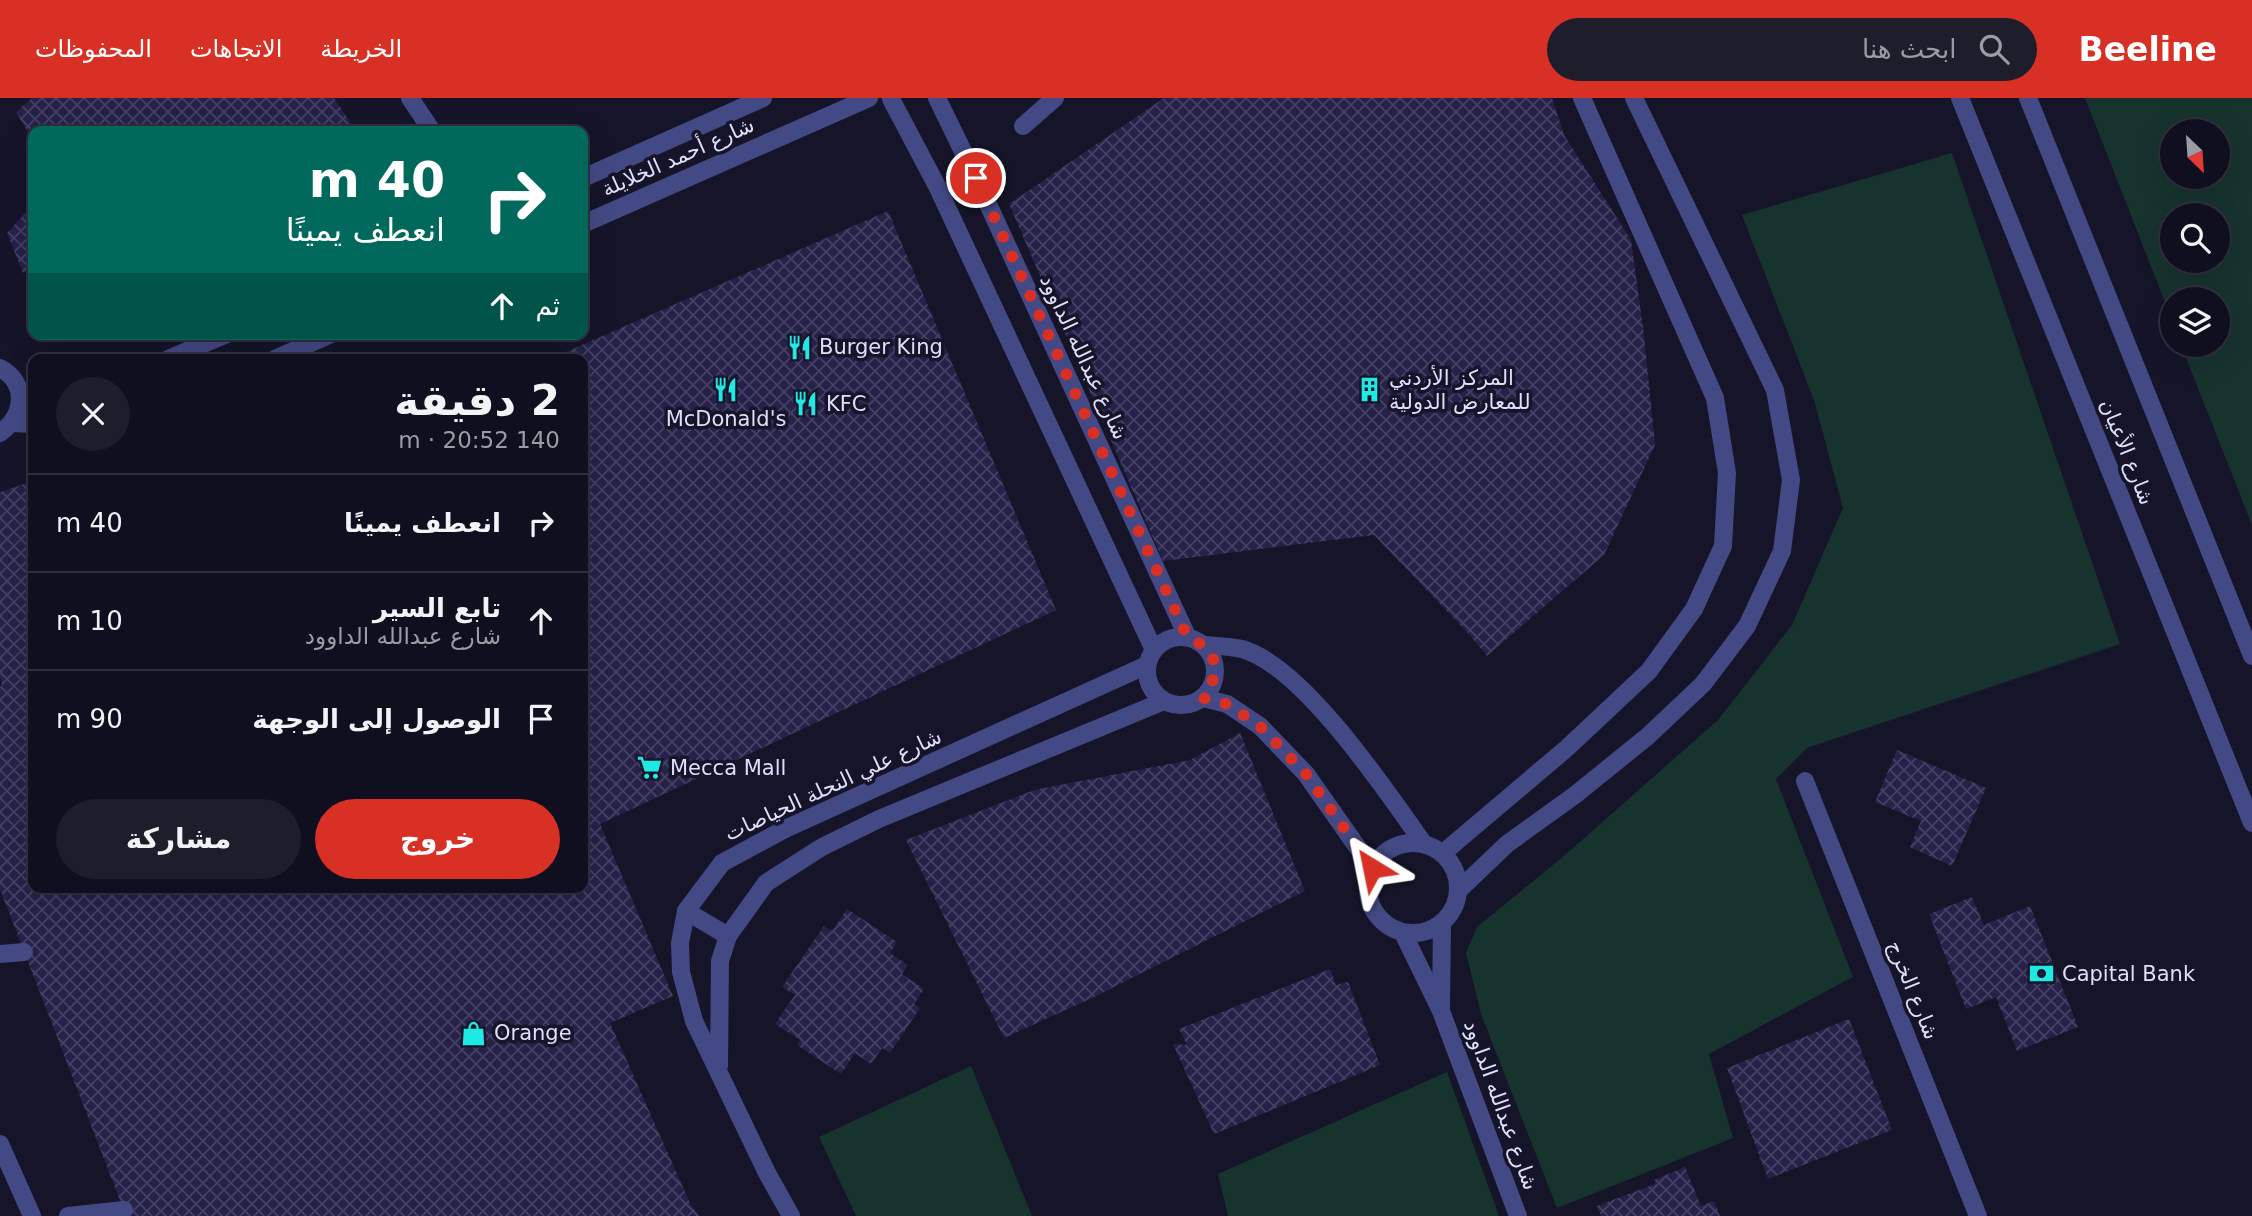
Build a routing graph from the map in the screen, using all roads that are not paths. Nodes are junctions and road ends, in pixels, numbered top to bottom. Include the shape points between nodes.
1 (410, 98) edge
2 (763, 98) edge
3 (869, 98) edge
4 (892, 98) edge
5 (937, 98) edge
6 (1055, 98) edge
7 (1582, 98) edge
8 (1634, 98) edge
9 (1960, 98) edge
10 (2028, 98) edge
11 (429, 126) edge
12 (1023, 126) dead end
13 (588, 176) edge
14 (588, 222) edge
15 (214, 340) edge
16 (318, 340) edge
17 (180, 354) edge
18 (286, 354) edge
19 (0, 368) edge
20 (25, 383) edge
21 (28, 425) edge
22 (6, 428) edge
23 (1187, 636) junction
24 (1204, 645) junction
25 (2252, 656) edge
26 (1151, 657) junction
27 (1203, 698) junction
28 (1164, 701) junction
29 (1805, 781) dead end
30 (2252, 824) edge
31 (1424, 844) junction
32 (1443, 853) junction
33 (1372, 868) junction
34 (1460, 889) junction
35 (686, 911) junction
36 (1441, 925) junction
37 (1403, 933) junction
38 (728, 936) junction
39 (24, 952) dead end
40 (0, 954) edge
41 (1441, 1011) junction
42 (720, 1073) junction
43 (1, 1148) edge
44 (124, 1210) dead end
45 (32, 1216) edge
46 (68, 1216) edge
47 (791, 1216) edge
48 (1518, 1216) edge
49 (1978, 1216) edge

1 - 11 street
2 - 13 street, شارع أحمد الخلايلة
3 - 14 street, شارع أحمد الخلايلة
4 - 26 street via 937,186
5 - 23 street, شارع عبدالله الداوود
6 - 12 street
7 - 32 street via 1715,398 1727,472 1723,545 1694,609 1649,671
8 - 34 street via 1775,390 1791,480 1782,551 1747,626 1703,684 1648,736 1507,844
9 - 30 street, شارع الأعيان
10 - 25 street, شارع الأعيان
15 - 17 street
16 - 18 street
19 - 20 street
20 - 22 street via 19,411
21 - 22 street
23 - 24 street
23 - 26 street via 1167,639
24 - 27 street via 1215,662 1214,682
24 - 31 street via 1242,649 1291,679 1329,718
26 - 28 street via 1150,686
26 - 35 street, شارع علي النحلة الحياصات via 749,848 722,863
27 - 28 street via 1184,705
27 - 33 street via 1227,704 1260,726 1306,774
28 - 38 street via 822,847 766,883
29 - 49 street, شارع الخرج
31 - 32 street
31 - 33 street via 1404,843 1385,852
32 - 34 street via 1455,868
33 - 37 street via 1367,888 1372,908 1384,924
34 - 36 street via 1454,909
35 - 38 street
35 - 42 street, شارع علي النحلة الحياصات via 681,972 694,1021
36 - 37 street via 1417,934
36 - 41 street, شارع عبدالله الداوود
37 - 41 street, شارع عبدالله الداوود
38 - 42 street via 720,961
39 - 40 street
41 - 48 street, شارع عبدالله الداوود
42 - 47 street, شارع علي النحلة الحياصات
43 - 45 street
44 - 46 street

